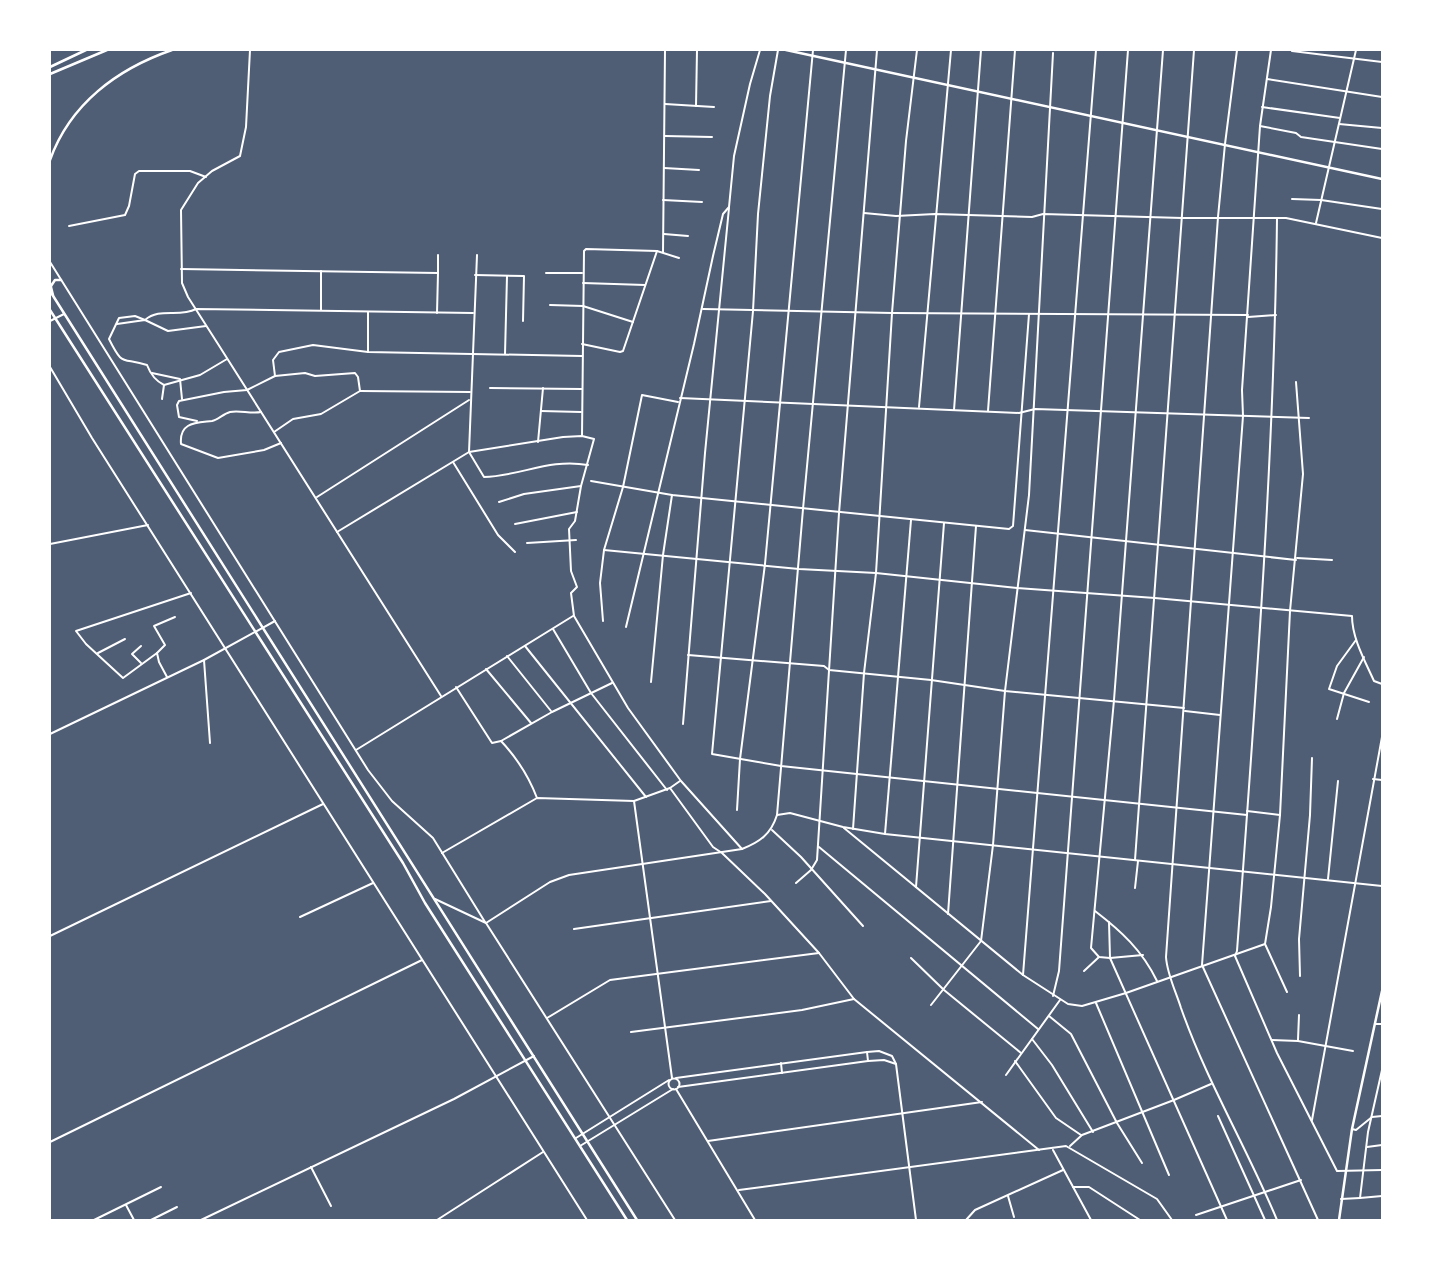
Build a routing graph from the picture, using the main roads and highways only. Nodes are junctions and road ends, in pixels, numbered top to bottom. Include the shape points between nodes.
1 (86, 50) edge
2 (107, 50) edge
3 (172, 50) edge
4 (786, 50) edge
5 (50, 67) edge
6 (50, 74) edge
7 (50, 160) edge
8 (1382, 179) edge
9 (61, 280) road end
10 (50, 283) edge
11 (51, 287) edge
12 (50, 291) edge
13 (54, 298) junction
14 (50, 310) edge
15 (1382, 991) edge
16 (627, 1220) edge
17 (637, 1220) edge
18 (1339, 1220) edge

1 - 5 main road
2 - 6 main road
3 - 7 main road via 132,66 94,94 66,127
4 - 8 main road
9 - 11 main road via 54,280
10 - 11 main road
11 - 13 main road
12 - 13 main road
13 - 17 main road
14 - 16 main road via 403,862 424,903
15 - 18 main road via 1352,1129

